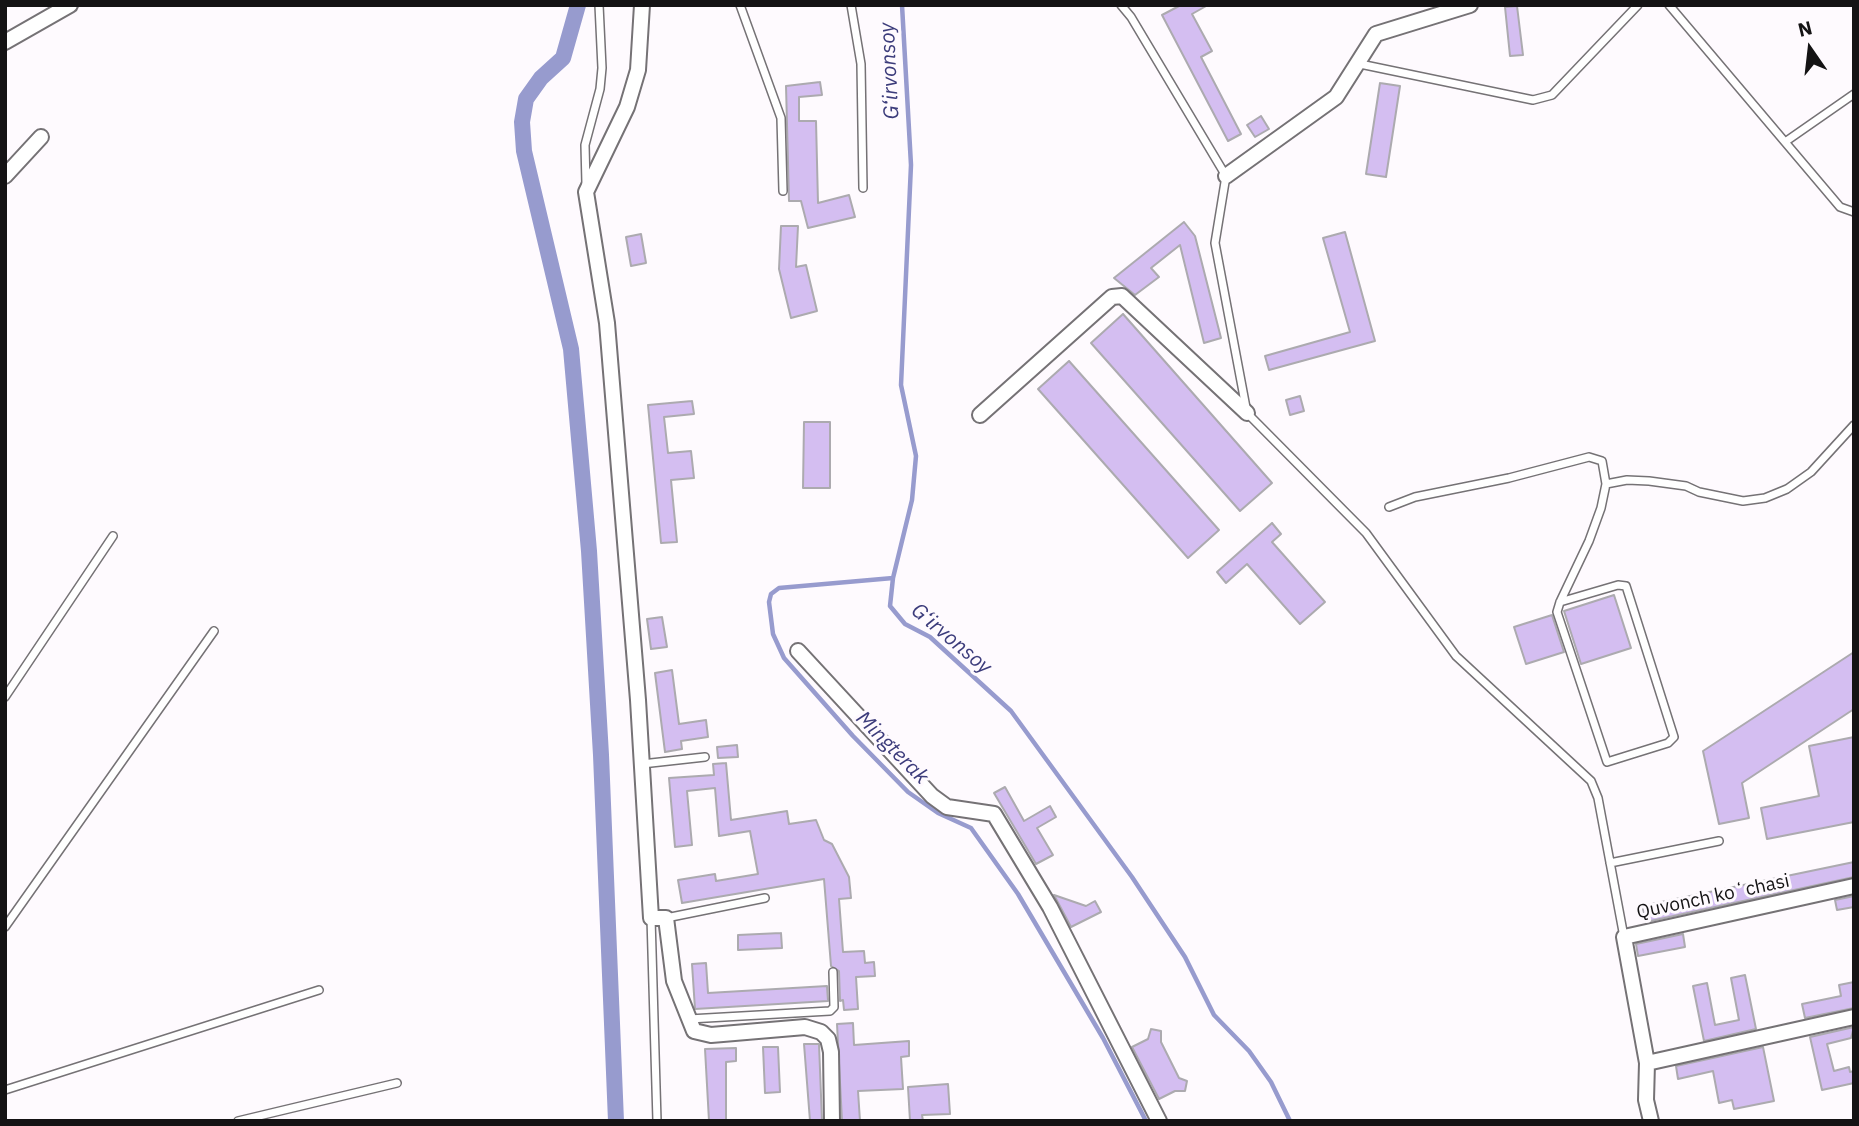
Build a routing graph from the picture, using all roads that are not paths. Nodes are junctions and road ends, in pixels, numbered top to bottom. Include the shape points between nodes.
1 (70, 5) edge
2 (599, 5) edge
3 (642, 5) edge
4 (740, 5) edge
5 (851, 5) edge
6 (1121, 5) edge
7 (1470, 5) edge
8 (1638, 5) edge
9 (1669, 5) edge
10 (5, 42) edge
11 (1360, 64) junction
12 (1854, 94) edge
13 (41, 137) dead end
14 (1785, 142) junction
15 (5, 176) edge
16 (1226, 176) junction
17 (863, 188) dead end
18 (783, 191) dead end
19 (586, 192) junction
20 (1854, 212) edge
21 (1247, 413) junction
22 (980, 415) dead end
23 (1854, 425) edge
24 (1606, 484) junction
25 (1389, 507) dead end
26 (113, 536) dead end
27 (1560, 602) junction
28 (214, 631) dead end
29 (798, 651) dead end
30 (5, 698) edge
31 (705, 757) dead end
32 (642, 765) junction
33 (1719, 841) dead end
34 (1610, 863) junction
35 (1854, 886) edge
36 (765, 898) dead end
37 (658, 918) junction
38 (5, 927) edge
39 (1624, 937) junction
40 (833, 972) dead end
41 (319, 990) dead end
42 (1854, 1017) edge
43 (689, 1019) junction
44 (1647, 1063) junction
45 (397, 1083) dead end
46 (5, 1090) edge
47 (238, 1121) edge
48 (657, 1121) edge
49 (832, 1121) edge
50 (1159, 1121) edge
51 (1651, 1121) edge

1 - 10 street
2 - 19 lane via 602,68 585,145
3 - 19 street via 638,70
4 - 18 lane via 781,118
5 - 17 lane via 861,64
6 - 16 lane
7 - 11 street via 1384,29 1376,34
8 - 11 lane via 1552,95 1533,100
9 - 14 lane
11 - 16 street via 1336,97
12 - 14 lane
13 - 15 street
14 - 20 lane via 1840,207
16 - 21 lane via 1215,243
19 - 32 street via 607,323
21 - 22 street via 1122,296 1112,297
21 - 34 lane via 1366,533 1456,656 1591,781
23 - 24 lane via 1811,472 1765,498 1743,500 1649,481
24 - 25 lane via 1602,461 1589,457
24 - 27 lane via 1589,541
26 - 30 lane
27 - 27 lane via 1626,586 1674,737 1668,743 1607,762 1557,612
28 - 38 lane
29 - 50 street via 932,796 947,807 994,814 1050,907
31 - 32 lane
32 - 37 street
33 - 34 lane
34 - 39 lane
35 - 39 street, Quvonch koʻchasi
36 - 37 lane
37 - 43 street
37 - 48 lane
39 - 44 street, Quvonch koʻchasi
40 - 43 lane via 834,1007 830,1011
41 - 46 lane
42 - 44 street
43 - 49 street via 694,1031 711,1035 805,1027 821,1032 831,1052
44 - 51 street, Quvonch koʻchasi via 1646,1100
45 - 47 lane

